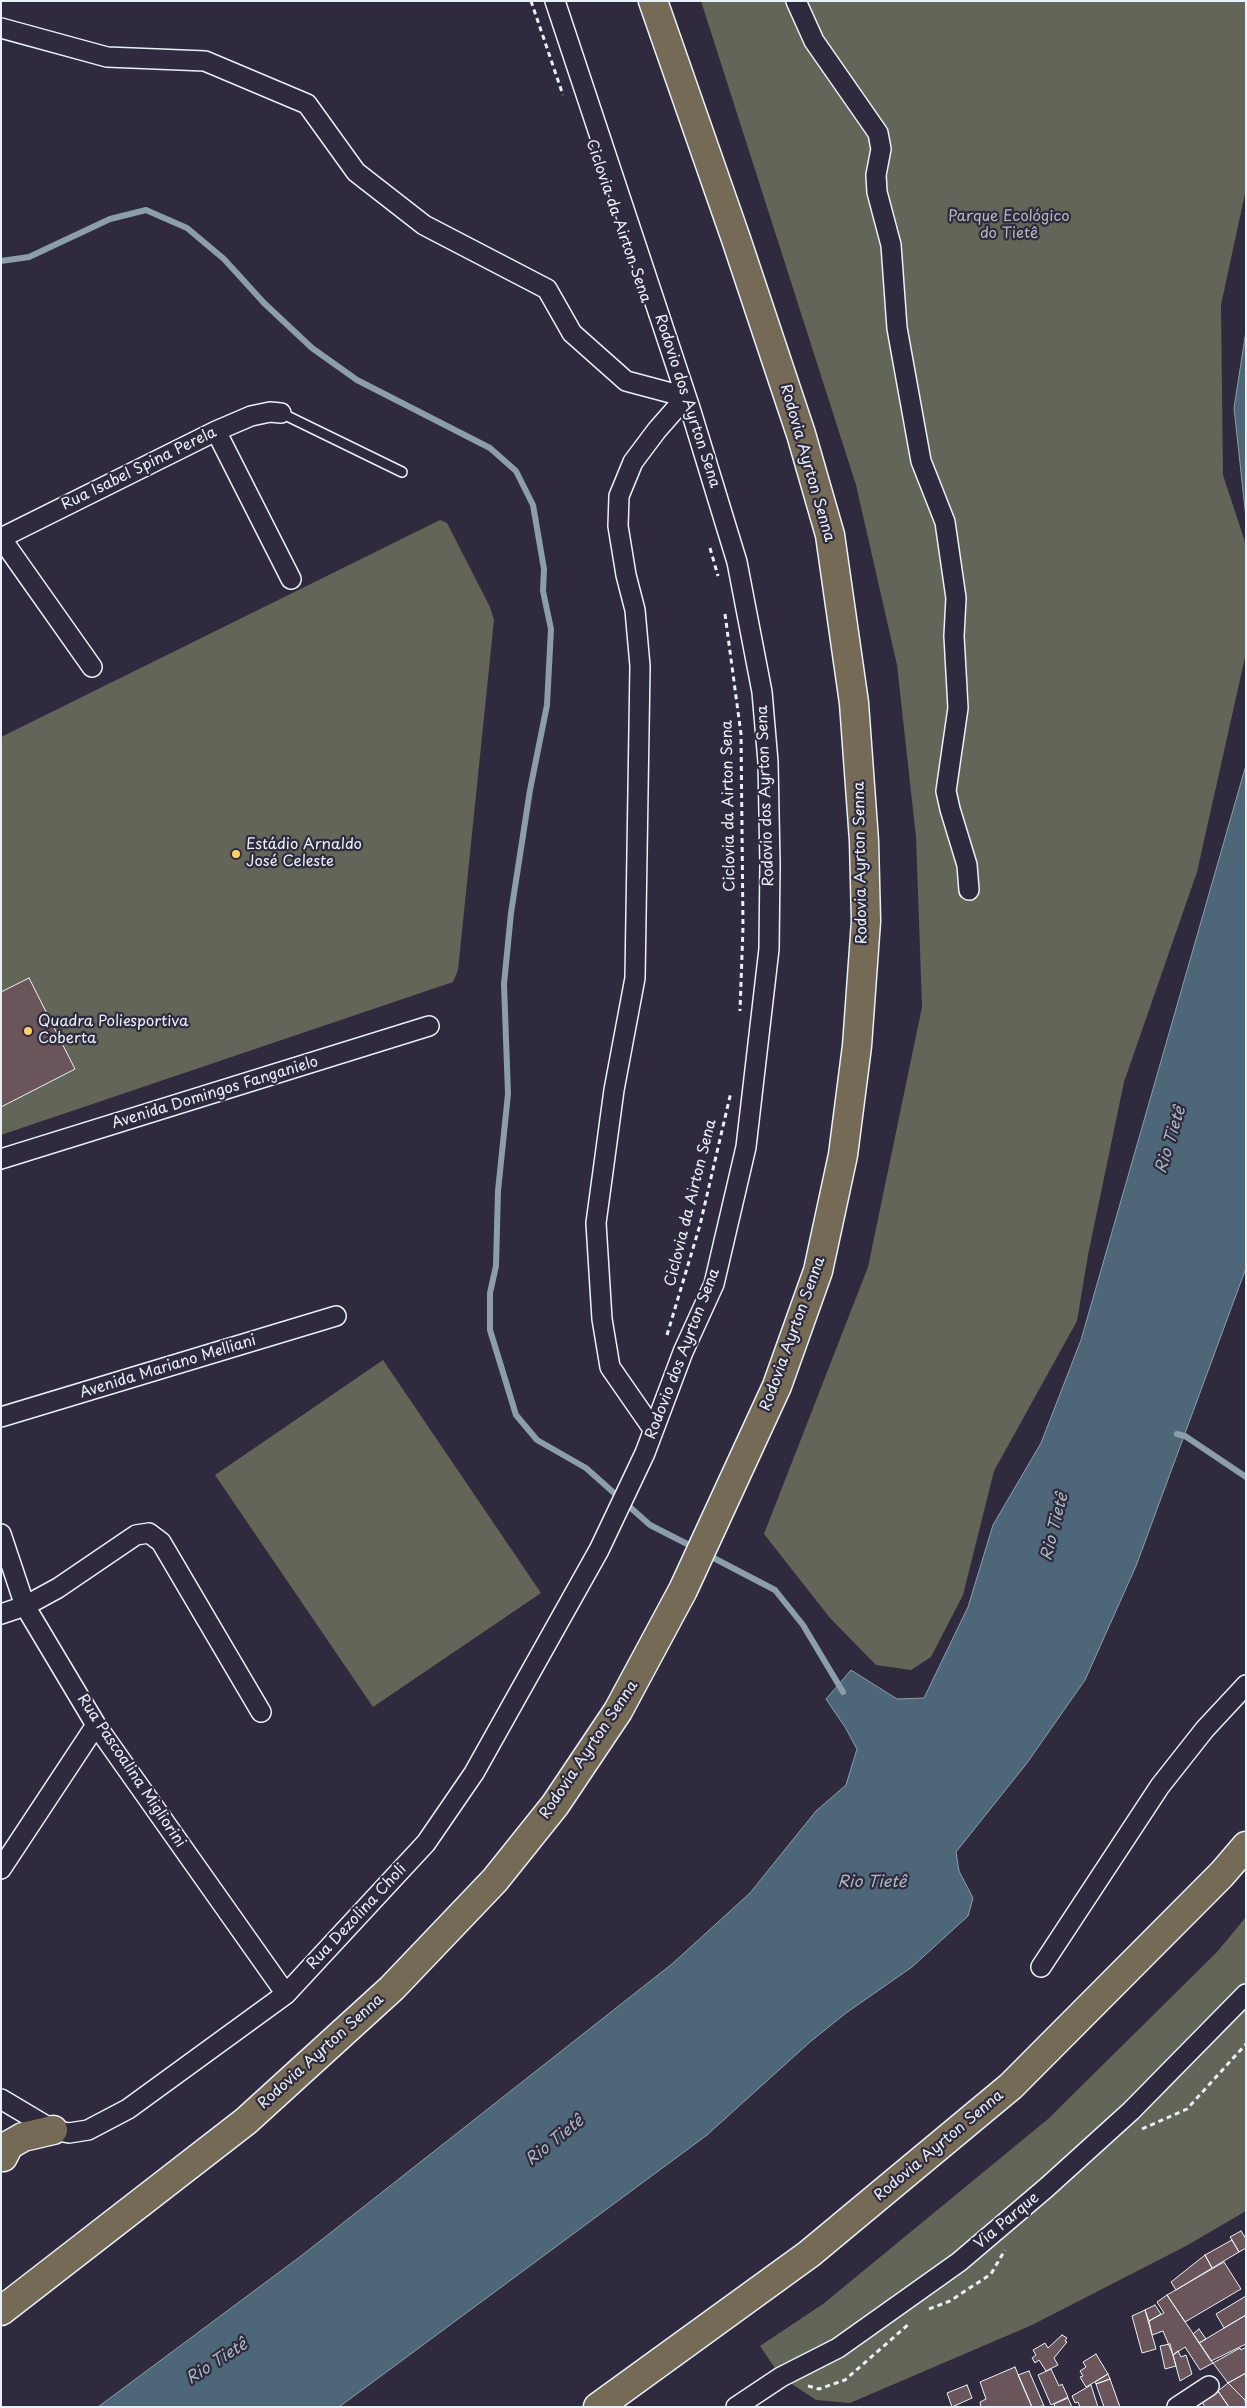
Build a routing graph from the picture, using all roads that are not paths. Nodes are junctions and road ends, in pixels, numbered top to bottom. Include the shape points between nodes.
1 (555, 1) edge
2 (654, 1) edge
3 (796, 1) edge
4 (1, 28) edge
5 (686, 397) junction
6 (281, 412) joint
7 (216, 431) junction
8 (402, 472) dead end
9 (1, 538) edge
10 (291, 579) dead end
11 (92, 666) dead end
12 (969, 890) dead end
13 (429, 1026) dead end
14 (1, 1159) edge
15 (336, 1316) dead end
16 (1, 1418) edge
17 (653, 1429) junction
18 (1, 1534) edge
19 (599, 1550) joint
20 (25, 1606) junction
21 (1, 1614) edge
22 (1246, 1685) edge
23 (261, 1712) dead end
24 (96, 1724) junction
25 (1246, 1846) edge
26 (1, 1869) edge
27 (1040, 1967) dead end
28 (286, 1994) junction
29 (1246, 1994) edge
30 (1, 2099) edge
31 (53, 2130) junction
32 (2, 2156) edge
33 (1, 2311) edge
34 (1209, 2386) dead end
35 (604, 2404) edge
36 (736, 2407) edge
37 (1177, 2407) edge

1 - 5 street, Rodovio dos Ayrton Sena
2 - 33 highway, Rodovia Ayrton Senna via 798,426 830,535 854,703 866,922 857,1046 843,1155 818,1271 778,1386 683,1590 618,1711 555,1805 495,1880 392,1988 246,2120
3 - 12 street via 814,41 878,133 881,149 876,176 891,245 897,328 921,461 945,522 956,598 954,636 958,708 946,790 967,865
4 - 5 street via 107,57 205,62 307,104 356,172 416,219 547,288 572,333 626,381
5 - 17 street, Rodovio dos Ayrton Sena via 737,562 762,692 768,762 769,949 746,1147 714,1284
5 - 17 street via 633,462 618,496 618,526 636,610 640,666 635,978 614,1090 596,1222 602,1319 610,1367
6 - 7 street, Rua Isabel Spina Perela via 251,416
6 - 8 lane
7 - 9 street, Rua Isabel Spina Perela
7 - 10 street
9 - 11 street
13 - 14 street, Avenida Domingos Fanganielo
15 - 16 street, Avenida Mariano Melliani
17 - 19 street, Rodovio dos Ayrton Sena
18 - 20 street, Rua Pascoalina Migliorini
19 - 28 street, Rua Dezolina Choli via 474,1773 426,1843
20 - 21 street
20 - 23 street via 58,1588 136,1535 149,1533 162,1542
20 - 24 street, Rua Pascoalina Migliorini
22 - 27 street via 1205,1729 1160,1786
24 - 26 street
24 - 28 street, Rua Pascoalina Migliorini
25 - 35 highway, Rodovia Ayrton Senna via 1011,2086 809,2254
28 - 31 street, Rua Dezolina Choli via 106,2122 69,2134
29 - 36 street, Via Parque via 1130,2111 959,2262 838,2348 781,2377
30 - 31 street, Rua Dezolina Choli
31 - 32 highway via 23,2137 9,2145
34 - 37 street

